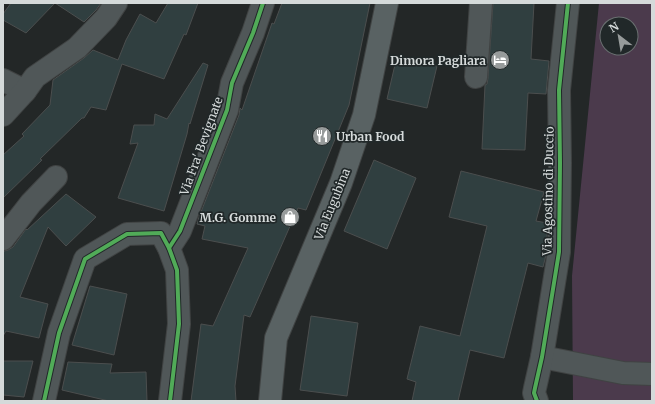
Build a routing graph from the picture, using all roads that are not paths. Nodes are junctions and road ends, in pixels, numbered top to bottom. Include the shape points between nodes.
1 (116, 3) edge
2 (263, 3) edge
3 (387, 3) edge
4 (481, 3) edge
5 (568, 3) edge
6 (476, 77) dead end
7 (3, 80) edge
8 (25, 91) junction
9 (3, 115) edge
10 (56, 177) dead end
11 (3, 239) edge
12 (169, 248) junction
13 (542, 357) junction
14 (652, 374) edge
15 (44, 401) edge
16 (170, 401) edge
17 (270, 401) edge
18 (537, 401) edge

1 - 8 street via 106,18 77,48 35,77
2 - 12 street, Via Fra' Bevignate via 232,83 227,110 180,231
3 - 17 main road, Via Eugubina via 364,115 341,183 276,338
4 - 6 street
5 - 13 street, Via Agostino di Duccio via 559,90 559,252
7 - 8 street
8 - 9 street
10 - 11 street via 31,203
12 - 15 street via 161,233 128,234 86,259 59,333
12 - 16 street via 177,270 179,324
13 - 14 street via 623,373
13 - 18 street, Via Agostino di Duccio via 534,393

